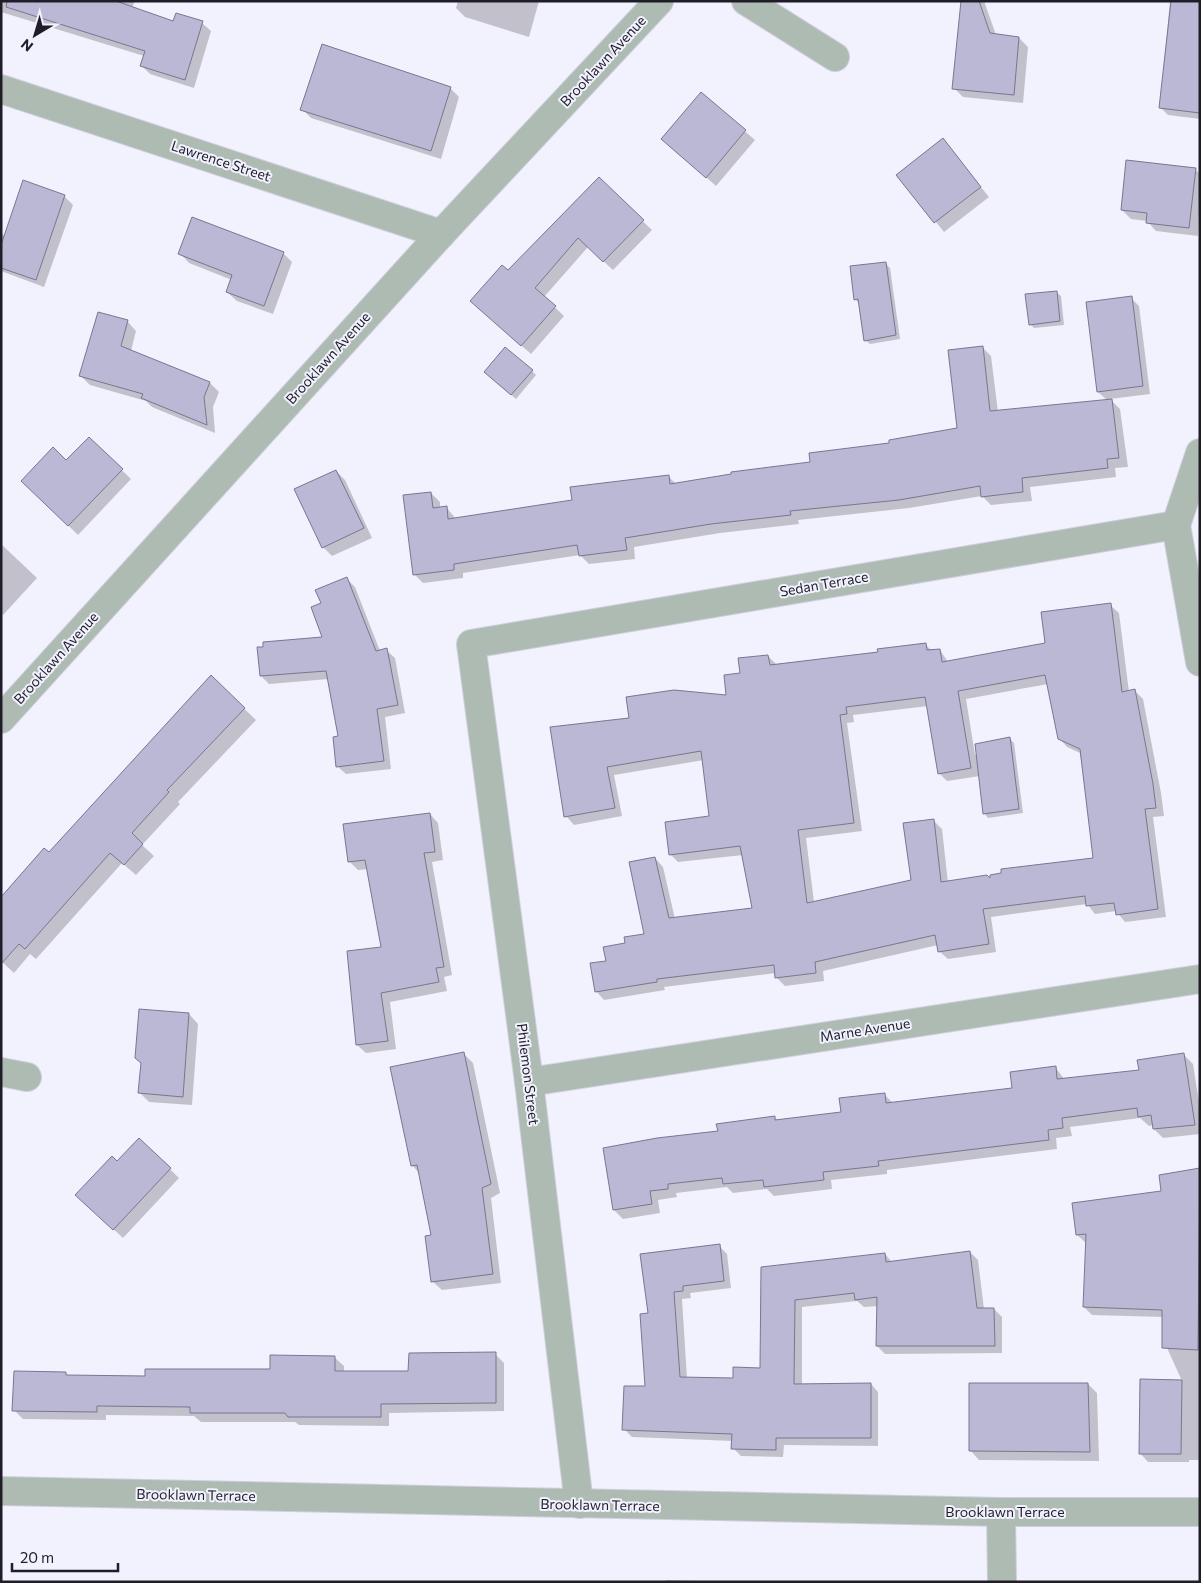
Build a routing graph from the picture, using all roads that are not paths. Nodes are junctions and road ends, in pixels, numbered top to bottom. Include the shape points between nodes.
1 (659, 1) edge
2 (746, 1) edge
3 (835, 57) dead end
4 (1, 89) edge
5 (441, 234) junction
6 (1200, 453) edge
7 (1176, 525) junction
8 (472, 644) joint
9 (1200, 662) edge
10 (1, 719) edge
11 (1200, 979) edge
12 (529, 1082) junction
13 (1, 1491) edge
14 (579, 1504) junction
15 (1001, 1512) junction
16 (1200, 1512) edge
17 (1002, 1582) edge

1 - 5 street, Brooklawn Avenue
2 - 3 street
4 - 5 street, Lawrence Street
5 - 10 street, Brooklawn Avenue
6 - 7 street
7 - 8 street, Sedan Terrace
7 - 9 street
8 - 12 street, Philemon Street
11 - 12 street, Marne Avenue
12 - 14 street, Philemon Street
13 - 14 street, Brooklawn Terrace
14 - 15 street, Brooklawn Terrace
15 - 16 street, Brooklawn Terrace
15 - 17 street

